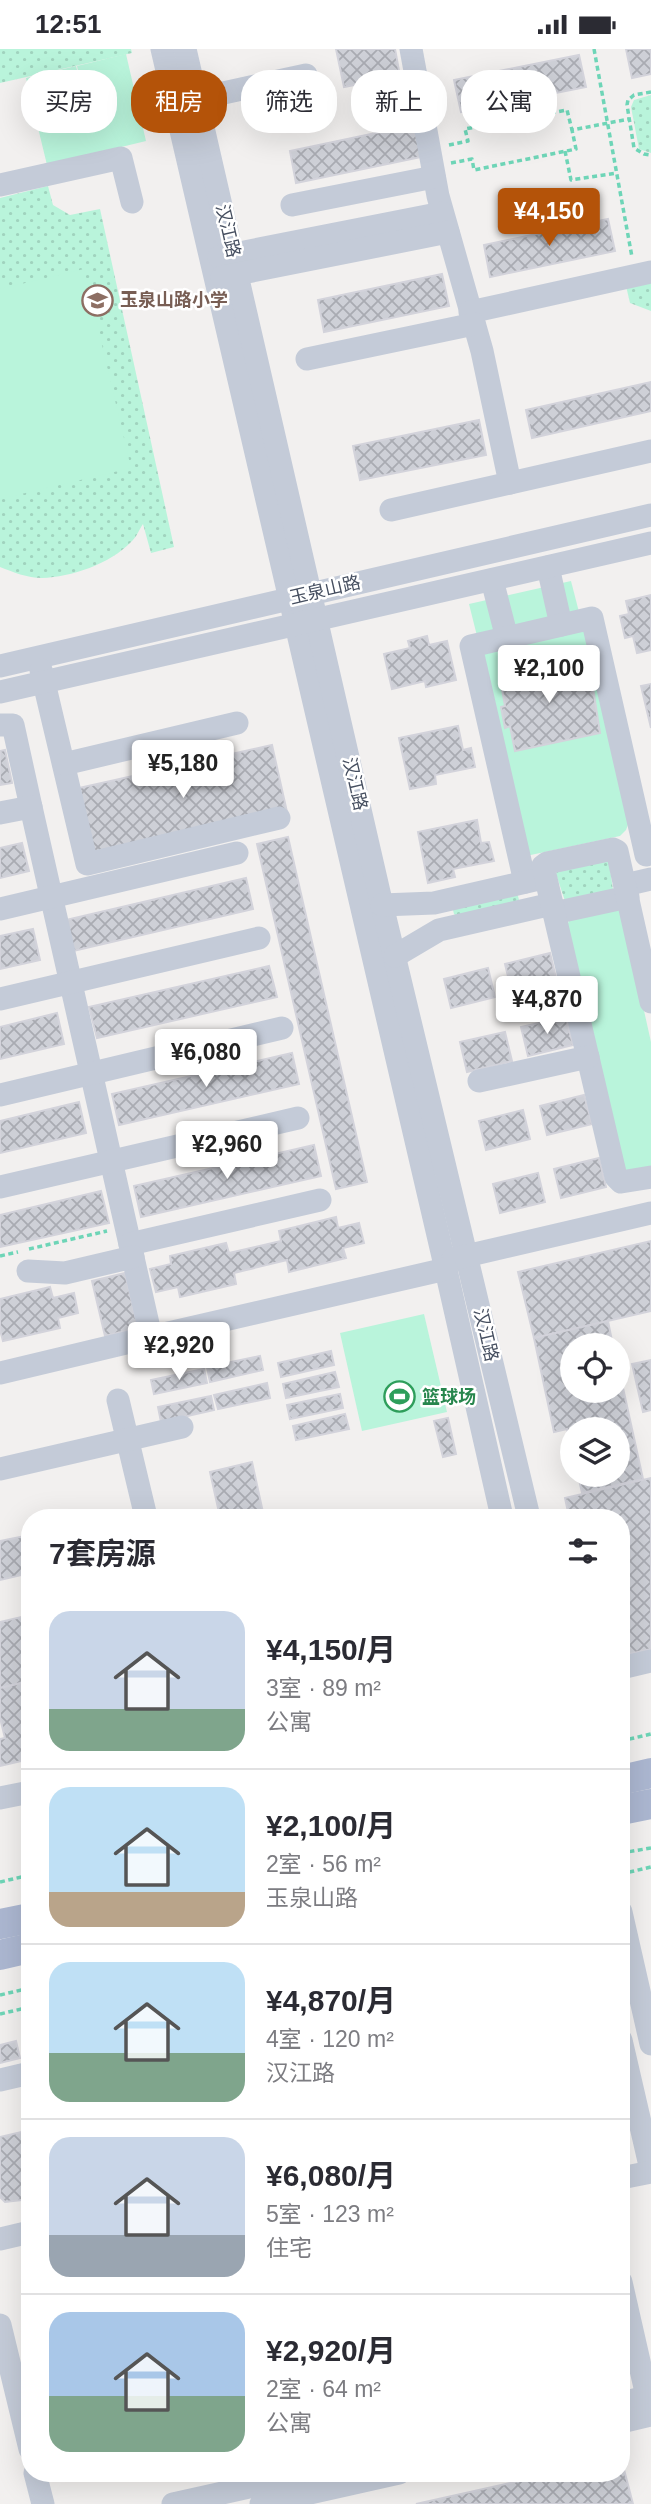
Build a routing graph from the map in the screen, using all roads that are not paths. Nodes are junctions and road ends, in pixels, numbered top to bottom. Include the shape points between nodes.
1 (169, 49) edge
2 (411, 49) edge
3 (176, 70) edge
4 (193, 133) edge
5 (432, 164) junction
6 (0, 185) edge
7 (132, 202) dead end
8 (292, 205) dead end
9 (445, 222) junction
10 (224, 266) junction
11 (651, 272) edge
12 (472, 318) junction
13 (307, 359) dead end
14 (651, 451) edge
15 (510, 483) junction
16 (390, 510) dead end
17 (651, 515) edge
18 (651, 543) edge
19 (548, 567) junction
20 (492, 580) junction
21 (312, 593) junction
22 (290, 598) junction
23 (307, 622) junction
24 (561, 625) junction
25 (507, 638) junction
26 (38, 657) junction
27 (0, 666) edge
28 (44, 682) junction
29 (0, 692) edge
30 (237, 723) dead end
31 (0, 725) edge
32 (64, 765) junction
33 (31, 807) junction
34 (0, 813) edge
35 (279, 818) dead end
36 (237, 853) dead end
37 (649, 855) edge
38 (620, 861) junction
39 (651, 879) edge
40 (535, 880) junction
41 (626, 891) junction
42 (51, 897) junction
43 (382, 905) junction
44 (553, 908) junction
45 (0, 909) edge
46 (259, 938) dead end
47 (395, 956) junction
48 (71, 983) junction
49 (0, 999) edge
50 (651, 1002) edge
51 (282, 1028) dead end
52 (588, 1057) junction
53 (91, 1073) junction
54 (479, 1081) dead end
55 (0, 1095) edge
56 (298, 1118) dead end
57 (111, 1161) junction
58 (651, 1177) edge
59 (0, 1187) edge
60 (320, 1200) dead end
61 (651, 1213) edge
62 (130, 1243) junction
63 (452, 1262) junction
64 (29, 1271) dead end
65 (151, 1337) junction
66 (0, 1373) edge
67 (118, 1401) dead end
68 (182, 1427) dead end
69 (128, 1440) junction
70 (0, 1469) edge
71 (144, 1509) edge
72 (500, 1509) edge
73 (527, 1509) edge
74 (651, 1661) edge
75 (630, 1666) edge
76 (651, 1773) edge
77 (630, 1778) edge
78 (21, 1794) edge
79 (0, 1798) edge
80 (651, 1804) edge
81 (630, 1808) edge
82 (21, 1920) edge
83 (0, 1924) edge
84 (21, 1950) edge
85 (630, 1952) edge
86 (0, 1955) edge
87 (651, 2044) edge
88 (630, 2074) edge
89 (21, 2075) edge
90 (0, 2080) edge
91 (647, 2137) edge
92 (651, 2171) edge
93 (630, 2176) edge
94 (21, 2234) edge
95 (0, 2239) edge
96 (630, 2320) edge
97 (0, 2325) edge
98 (14, 2378) edge
99 (630, 2404) edge
100 (650, 2406) edge
101 (21, 2409) edge
102 (630, 2417) edge
103 (37, 2482) edge
104 (338, 2482) edge
105 (311, 2486) edge
106 (43, 2504) edge
107 (173, 2504) edge
108 (261, 2504) edge

1 - 3 street, 汉江路
2 - 5 street
4 - 10 street, 汉江路
5 - 8 street
5 - 9 street
6 - 7 street via 121,158
9 - 10 street
9 - 12 street
10 - 21 street, 汉江路
10 - 22 street, 汉江路
11 - 12 street
12 - 13 street
12 - 15 street
14 - 15 street
15 - 16 street
17 - 21 street, 玉泉山路
18 - 19 street, 玉泉山路
19 - 20 street, 玉泉山路
19 - 24 street
20 - 23 street, 玉泉山路
20 - 25 street
21 - 22 street, 玉泉山路
21 - 23 street, 汉江路
22 - 23 street, 汉江路
22 - 26 street, 玉泉山路
23 - 28 street, 玉泉山路
23 - 43 street, 汉江路
23 - 63 street, 汉江路
24 - 25 street
24 - 37 street via 592,618
25 - 40 street via 471,646
26 - 27 street, 玉泉山路
26 - 28 street
28 - 29 street, 玉泉山路
28 - 32 street
30 - 32 street
31 - 33 street via 13,725
32 - 35 street via 87,864
33 - 34 street
33 - 42 street
36 - 42 street
37 - 38 street
38 - 40 street via 613,849 573,857 547,863
38 - 41 street
39 - 41 street
40 - 43 street via 434,903
40 - 44 street
41 - 44 street
41 - 50 street
42 - 45 street
42 - 48 street
43 - 47 street, 汉江路
44 - 47 street via 439,930
44 - 52 street
46 - 48 street
47 - 63 street, 汉江路
48 - 49 street
48 - 53 street
51 - 53 street
52 - 54 street
52 - 58 street via 616,1177 621,1182
53 - 55 street
53 - 57 street
56 - 57 street
57 - 59 street
57 - 62 street
60 - 62 street
61 - 63 street
62 - 64 street via 65,1273
62 - 65 street
63 - 65 street
63 - 72 street, 汉江路
63 - 73 street, 汉江路
65 - 66 street
67 - 69 street
68 - 69 street
69 - 70 street
69 - 71 street
74 - 75 street
76 - 77 main road
78 - 79 street
80 - 81 main road
82 - 83 main road
84 - 86 main road
85 - 87 street
88 - 91 street
89 - 90 street
91 - 92 street
92 - 93 street
94 - 95 street
96 - 100 street
97 - 98 street
98 - 101 street
99 - 100 street
100 - 102 street
103 - 106 street
104 - 105 street
105 - 107 street
105 - 108 street

